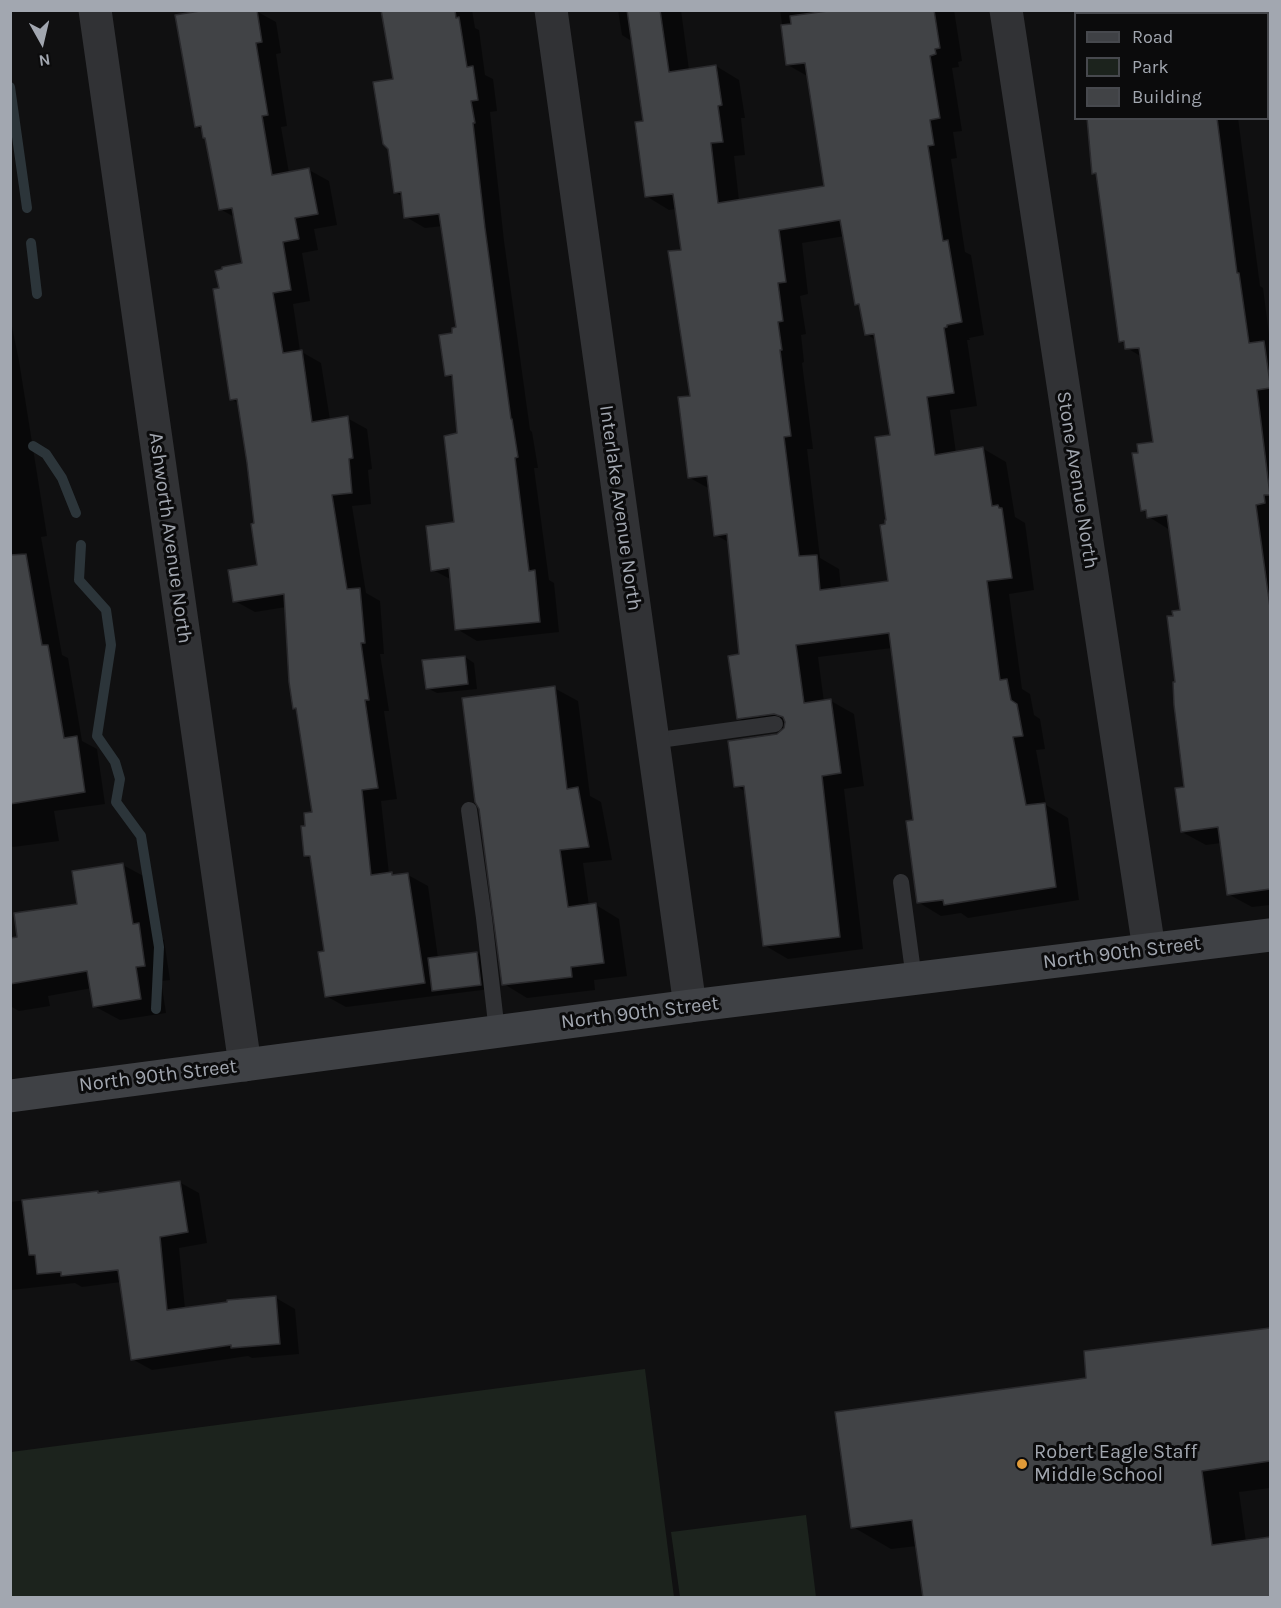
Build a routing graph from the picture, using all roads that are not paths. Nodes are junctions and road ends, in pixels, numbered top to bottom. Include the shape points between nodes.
1 (95, 10) edge
2 (551, 10) edge
3 (1006, 10) edge
4 (776, 724) dead end
5 (652, 741) junction
6 (469, 810) dead end
7 (901, 882) dead end
8 (1270, 935) edge
9 (1149, 949) junction
10 (914, 979) junction
11 (690, 1006) junction
12 (497, 1032) junction
13 (245, 1065) junction
14 (10, 1096) edge

1 - 13 street, Ashworth Avenue North
2 - 5 street, Interlake Avenue North
3 - 9 street, Stone Avenue North
4 - 5 lane
5 - 11 street, Interlake Avenue North
6 - 12 lane
7 - 10 lane
8 - 9 street, North 90th Street
9 - 10 street, North 90th Street
10 - 11 street, North 90th Street
11 - 12 street, North 90th Street
12 - 13 street, North 90th Street
13 - 14 street, North 90th Street

